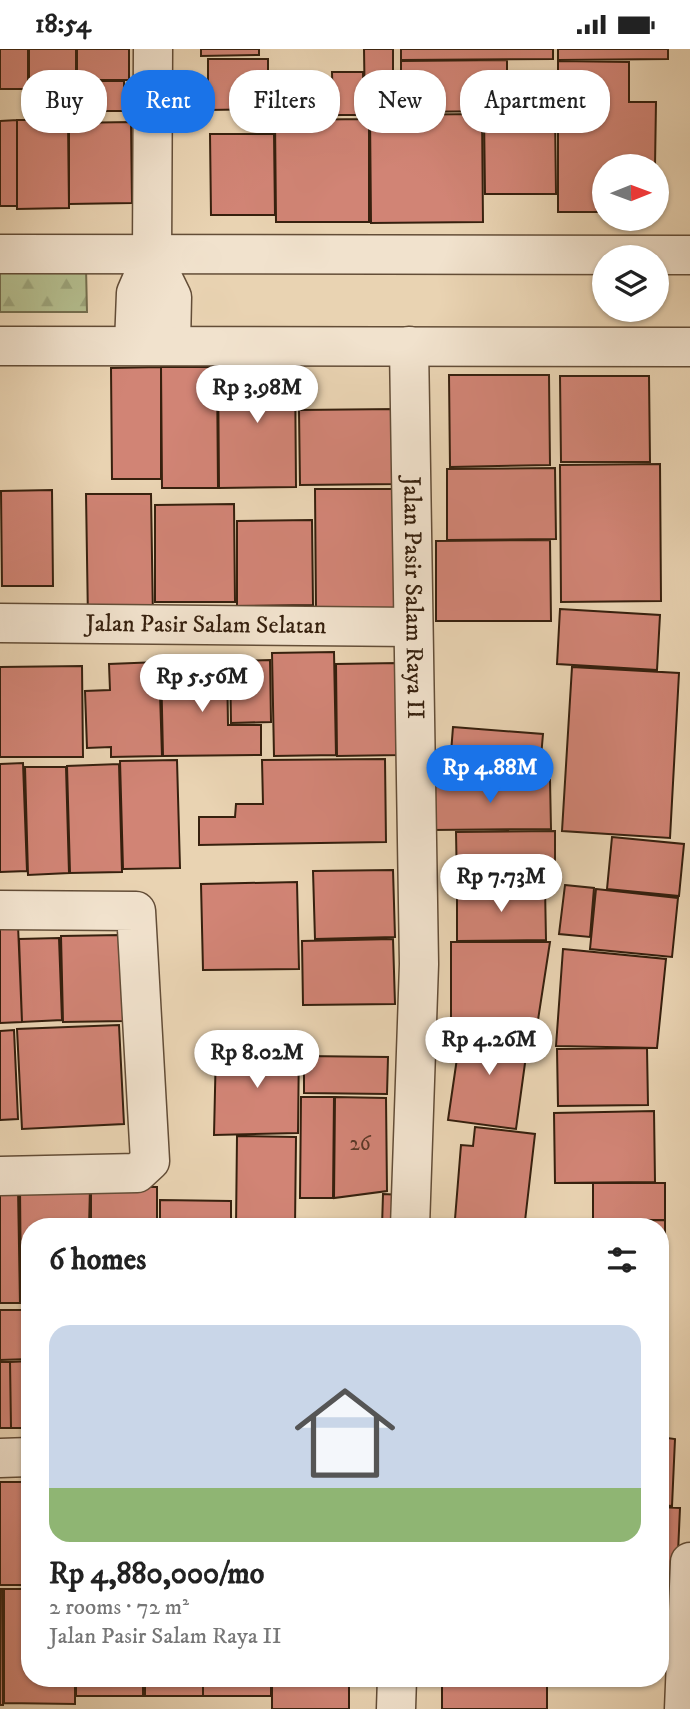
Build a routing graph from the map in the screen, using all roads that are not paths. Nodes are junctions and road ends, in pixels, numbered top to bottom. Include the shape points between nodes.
1 (153, 49) edge
2 (0, 254) edge
3 (690, 255) edge
4 (152, 256) junction
5 (134, 344) junction
6 (171, 344) junction
7 (0, 346) edge
8 (409, 346) junction
9 (690, 347) edge
10 (0, 623) edge
11 (414, 627) junction
12 (0, 910) edge
13 (0, 1176) edge
14 (410, 1218) edge
15 (21, 1457) edge
16 (0, 1458) edge
17 (690, 1562) edge
18 (688, 1662) edge
19 (397, 1687) edge
20 (396, 1709) edge
21 (684, 1709) edge

1 - 4 street
2 - 4 street
3 - 4 street
4 - 5 street via 136,293
4 - 6 street via 172,297
5 - 6 street
5 - 7 street
6 - 8 street
8 - 9 street
8 - 11 street, Jalan Pasir Salam Raya II
10 - 11 street, Jalan Pasir Salam Selatan
11 - 14 street, Jalan Pasir Salam Raya II via 419,964
12 - 13 street via 136,911 150,1161 137,1173
15 - 16 street
17 - 18 street
18 - 21 street
19 - 20 street

